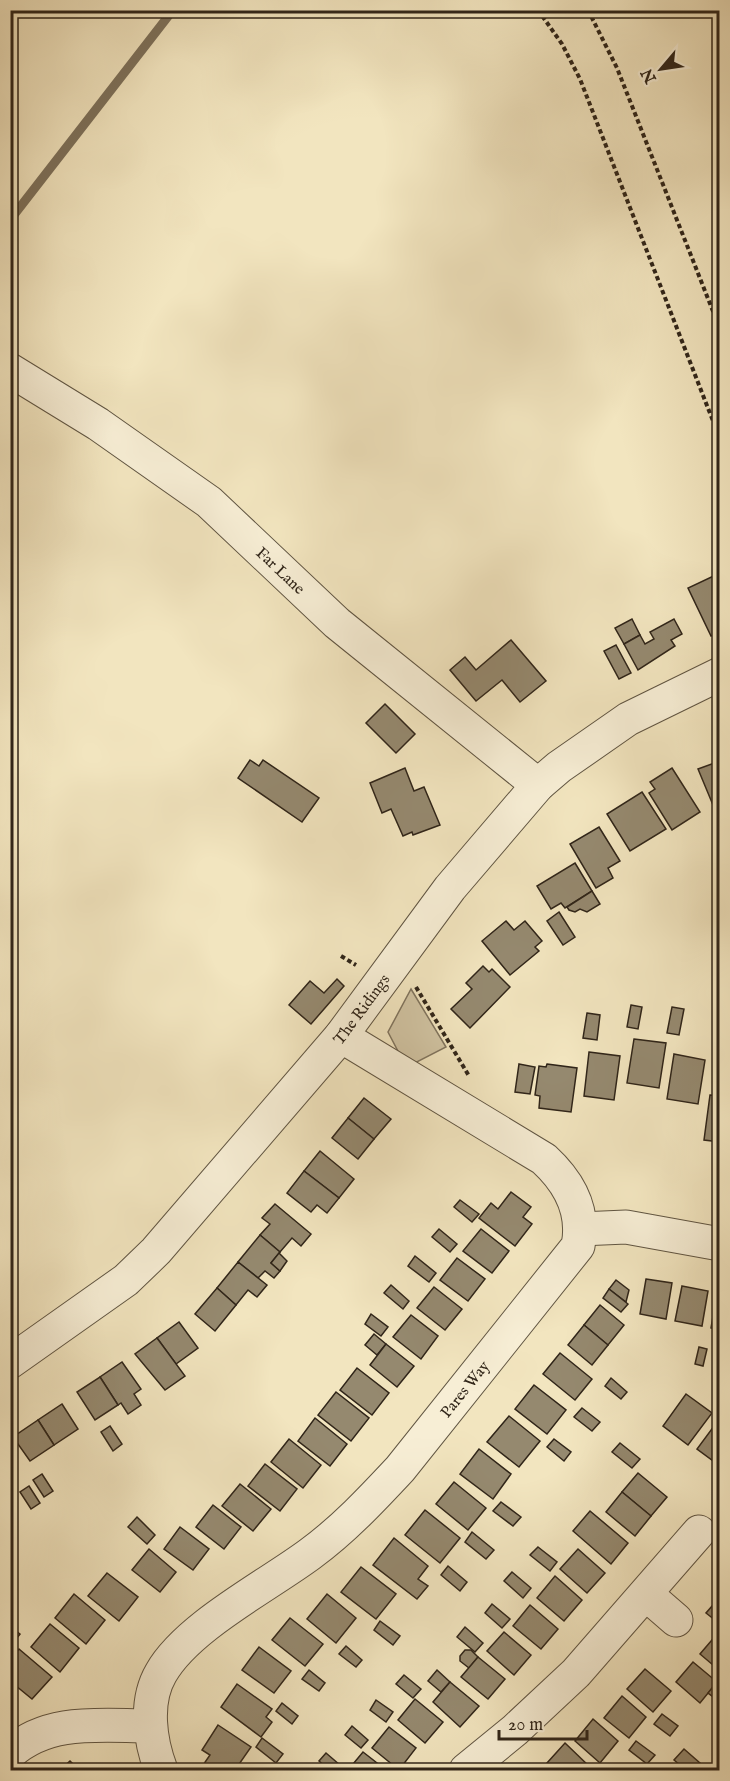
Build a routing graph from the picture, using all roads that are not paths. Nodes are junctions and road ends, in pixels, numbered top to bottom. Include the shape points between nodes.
1 (10, 370) edge
2 (720, 674) edge
3 (538, 784) junction
4 (341, 1036) junction
5 (580, 1229) junction
6 (720, 1244) edge
7 (10, 1362) edge
8 (699, 1532) dead end
9 (645, 1594) junction
10 (676, 1620) dead end
11 (150, 1726) junction
12 (10, 1753) edge
13 (161, 1770) edge
14 (466, 1770) edge

1 - 3 street, Far Lane via 98,424 209,502 337,623
2 - 3 street, The Ridings via 628,719
3 - 4 street, The Ridings via 457,880
4 - 5 street via 544,1159 561,1174 572,1194
4 - 7 street, The Ridings via 138,1269
5 - 6 street via 626,1227
5 - 11 street, Pares Way via 572,1256 373,1498 312,1552 177,1650 160,1674
8 - 9 street
9 - 10 street
9 - 14 street via 576,1673
11 - 12 street via 54,1728 34,1735
11 - 13 street, Pares Way

